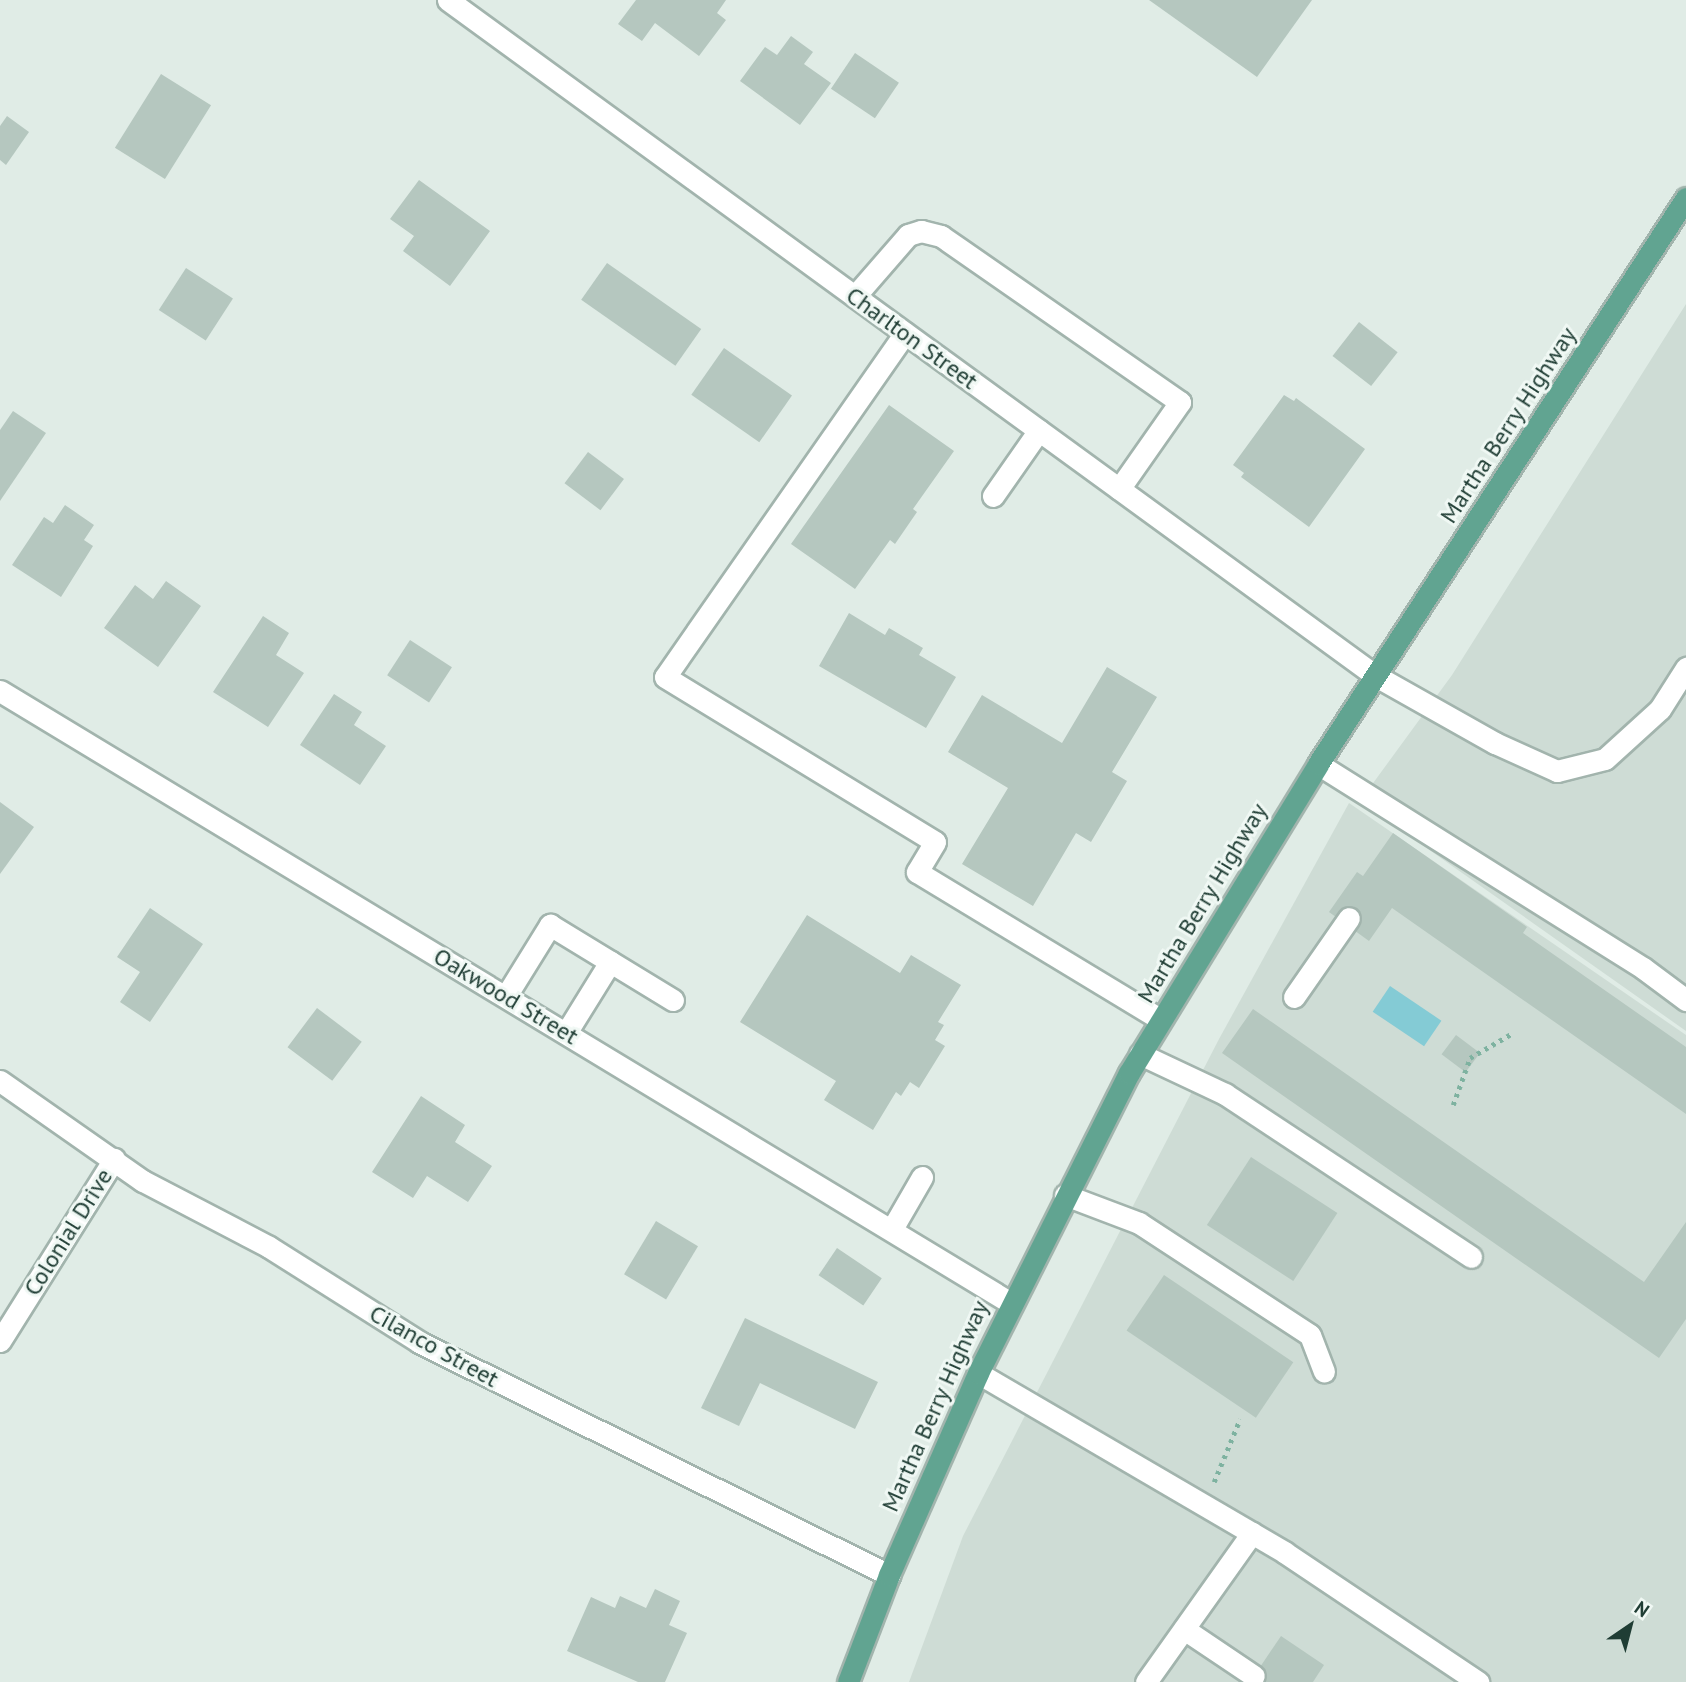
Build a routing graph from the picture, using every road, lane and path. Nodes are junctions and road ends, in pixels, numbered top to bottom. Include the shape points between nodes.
1 (448, 0) edge
2 (1686, 198) edge
3 (855, 296) junction
4 (905, 333) junction
5 (1039, 430) junction
6 (1119, 489) junction
7 (993, 496) dead end
8 (1686, 668) edge
9 (1376, 676) junction
10 (0, 691) edge
11 (1318, 764) junction
12 (1349, 918) dead end
13 (610, 962) junction
14 (506, 996) junction
15 (1294, 997) dead end
16 (673, 1000) dead end
17 (1686, 1000) edge
18 (1161, 1020) junction
19 (566, 1033) junction
20 (1511, 1034) dead end
21 (1140, 1054) junction
22 (0, 1081) edge
23 (1453, 1105) dead end
24 (114, 1159) junction
25 (922, 1177) dead end
26 (1065, 1195) junction
27 (892, 1228) junction
28 (1471, 1257) dead end
29 (1011, 1303) junction
30 (0, 1341) edge
31 (1324, 1371) dead end
32 (978, 1373) junction
33 (1240, 1419) dead end
34 (1204, 1505) junction
35 (1252, 1533) junction
36 (888, 1575) junction
37 (1184, 1629) junction
38 (1254, 1676) dead end
39 (848, 1682) edge
40 (1146, 1682) edge
41 (1478, 1682) edge

1 - 3 street, Charlton Street
2 - 9 main road, Martha Berry Highway
3 - 4 street, Charlton Street
3 - 6 street via 908,235 921,231 941,236 1180,402
4 - 5 street, Charlton Street
4 - 18 street via 665,677 935,842 917,872
5 - 6 street, Charlton Street
5 - 7 street
6 - 9 street, Charlton Street
8 - 9 street, Charlton Street via 1660,709 1605,759 1557,771 1495,743
9 - 11 main road, Martha Berry Highway
10 - 14 street, Oakwood Street
11 - 17 street via 1643,968
11 - 18 main road, Martha Berry Highway
12 - 15 street
13 - 14 street via 550,925
13 - 16 street
13 - 19 street
14 - 19 street, Oakwood Street
18 - 21 main road, Martha Berry Highway
19 - 27 street, Oakwood Street
20 - 23 path via 1470,1058
21 - 26 main road, Martha Berry Highway
21 - 28 street via 1225,1094
22 - 24 street, Cilanco Street
24 - 30 street, Colonial Drive
24 - 36 street, Cilanco Street via 143,1181 269,1247 419,1342
25 - 27 street
26 - 29 main road, Martha Berry Highway
26 - 31 street via 1139,1223 1310,1335
27 - 29 street, Oakwood Street
29 - 32 main road, Martha Berry Highway
32 - 34 street
32 - 36 main road, Martha Berry Highway
33 - 34 path
34 - 35 street
35 - 37 street
35 - 41 street
36 - 39 main road, Martha Berry Highway
37 - 38 street
37 - 40 street

